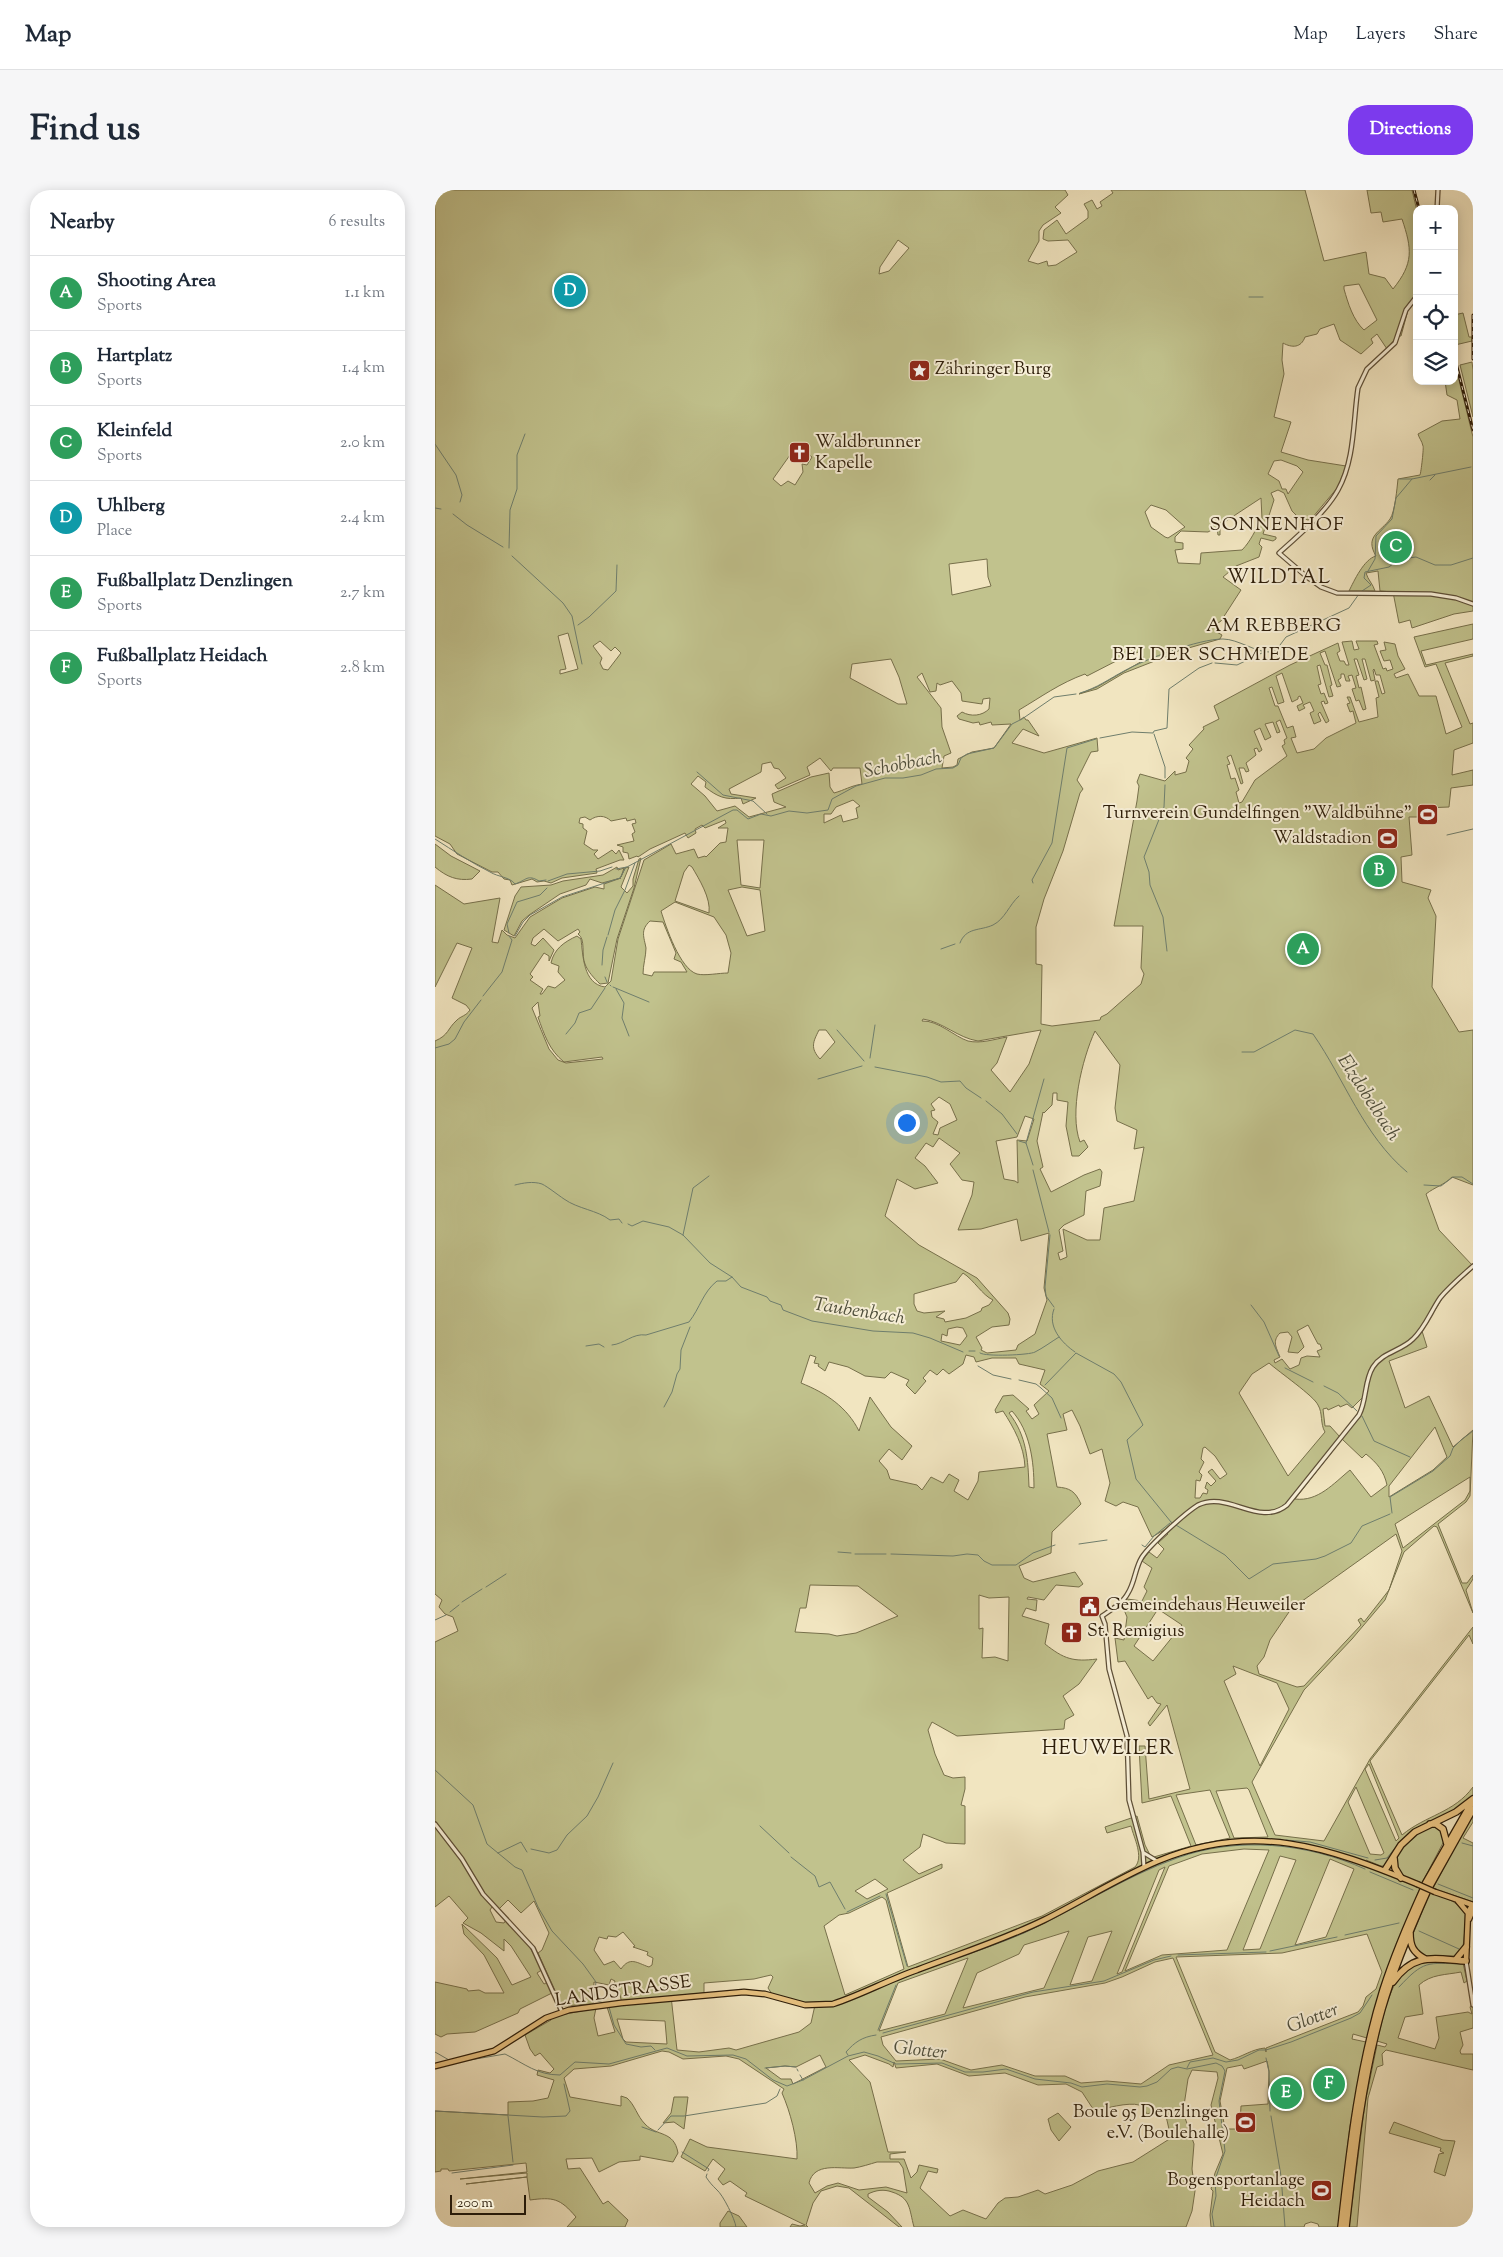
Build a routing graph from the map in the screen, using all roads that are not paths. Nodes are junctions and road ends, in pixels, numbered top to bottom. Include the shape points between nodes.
1 (1437, 190) edge
2 (1437, 205) edge
3 (1413, 301) edge
4 (1473, 604) edge
5 (1473, 1266) edge
6 (1473, 1800) edge
7 (1473, 1809) edge
8 (435, 1824) edge
9 (1427, 1824) junction
10 (1447, 1844) junction
11 (1143, 1852) junction
12 (1146, 1856) junction
13 (1394, 1860) junction
14 (1158, 1861) junction
15 (1146, 1867) junction
16 (1387, 1871) junction
17 (1401, 1878) junction
18 (1426, 1888) junction
19 (1457, 1900) junction
20 (1472, 1908) edge
21 (1409, 1931) junction
22 (1466, 1947) junction
23 (1425, 1958) junction
24 (1455, 1958) junction
25 (1466, 1959) junction
26 (1389, 1988) junction
27 (1473, 2005) edge
28 (562, 2012) junction
29 (435, 2066) edge
30 (1341, 2227) edge
31 (1345, 2227) edge

1 - 2 street
3 - 4 street via 1406,310 1395,343 1368,368 1358,388 1350,451 1338,491 1279,552 1289,564 1321,587 1337,593 1431,594
5 - 11 street via 1441,1298 1416,1337 1386,1354 1374,1366 1359,1415 1287,1505 1275,1512 1263,1513 1221,1502 1207,1502 1195,1507 1143,1557 1126,1597 1102,1616 1109,1669 1127,1736 1130,1807
6 - 9 highway via 1456,1812
6 - 10 highway
7 - 18 highway
8 - 28 street via 483,1894 533,1948
9 - 10 highway via 1443,1828
9 - 13 highway via 1406,1840
10 - 18 highway
11 - 12 street
11 - 15 street
12 - 14 street
12 - 15 street
13 - 16 highway
13 - 17 highway
14 - 15 main road, LANDSTRASSE
14 - 16 main road, LANDSTRASSE via 1209,1846 1261,1841 1304,1845
15 - 28 main road, LANDSTRASSE via 1009,1935 841,2002 812,2006 744,1992 610,2004
16 - 17 main road, LANDSTRASSE
17 - 19 main road, LANDSTRASSE, bridge
18 - 21 highway
18 - 30 highway via 1391,1966 1372,2028 1354,2119
19 - 20 main road, LANDSTRASSE
19 - 20 main road
20 - 22 main road
21 - 23 highway via 1411,1946
21 - 26 highway
22 - 24 highway
22 - 25 main road
23 - 24 highway
23 - 26 highway via 1404,1969
24 - 25 highway
25 - 27 street
26 - 31 highway via 1364,2086
28 - 29 main road, LANDSTRASSE via 546,2018 493,2051

